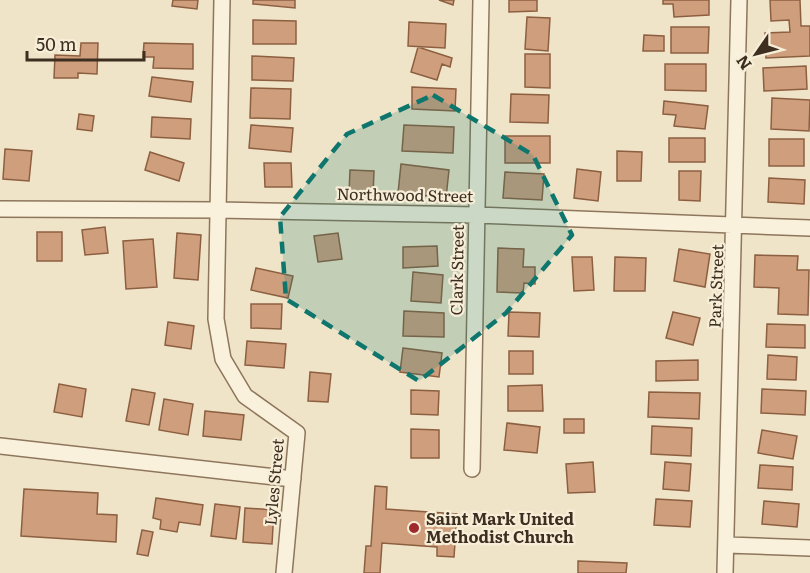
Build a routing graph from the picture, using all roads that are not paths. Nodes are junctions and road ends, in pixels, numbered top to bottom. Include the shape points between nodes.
1 (222, 0) edge
2 (481, 0) edge
3 (739, 0) edge
4 (0, 209) edge
5 (219, 210) junction
6 (476, 215) junction
7 (735, 225) junction
8 (810, 228) edge
9 (0, 446) edge
10 (472, 469) dead end
11 (293, 479) junction
12 (727, 546) junction
13 (810, 548) edge
14 (284, 573) edge
15 (725, 573) edge

1 - 5 street
2 - 6 street, Clark Street
3 - 7 street, Park Street
4 - 5 street, Northwood Street
5 - 6 street, Northwood Street
5 - 11 street, Lyles Street via 216,319 223,359 245,396 297,433
6 - 7 street, Northwood Street
6 - 10 street, Clark Street
7 - 8 street, Northwood Street
7 - 12 street, Park Street
9 - 11 street
11 - 14 street, Lyles Street
12 - 13 street
12 - 15 street, Park Street

